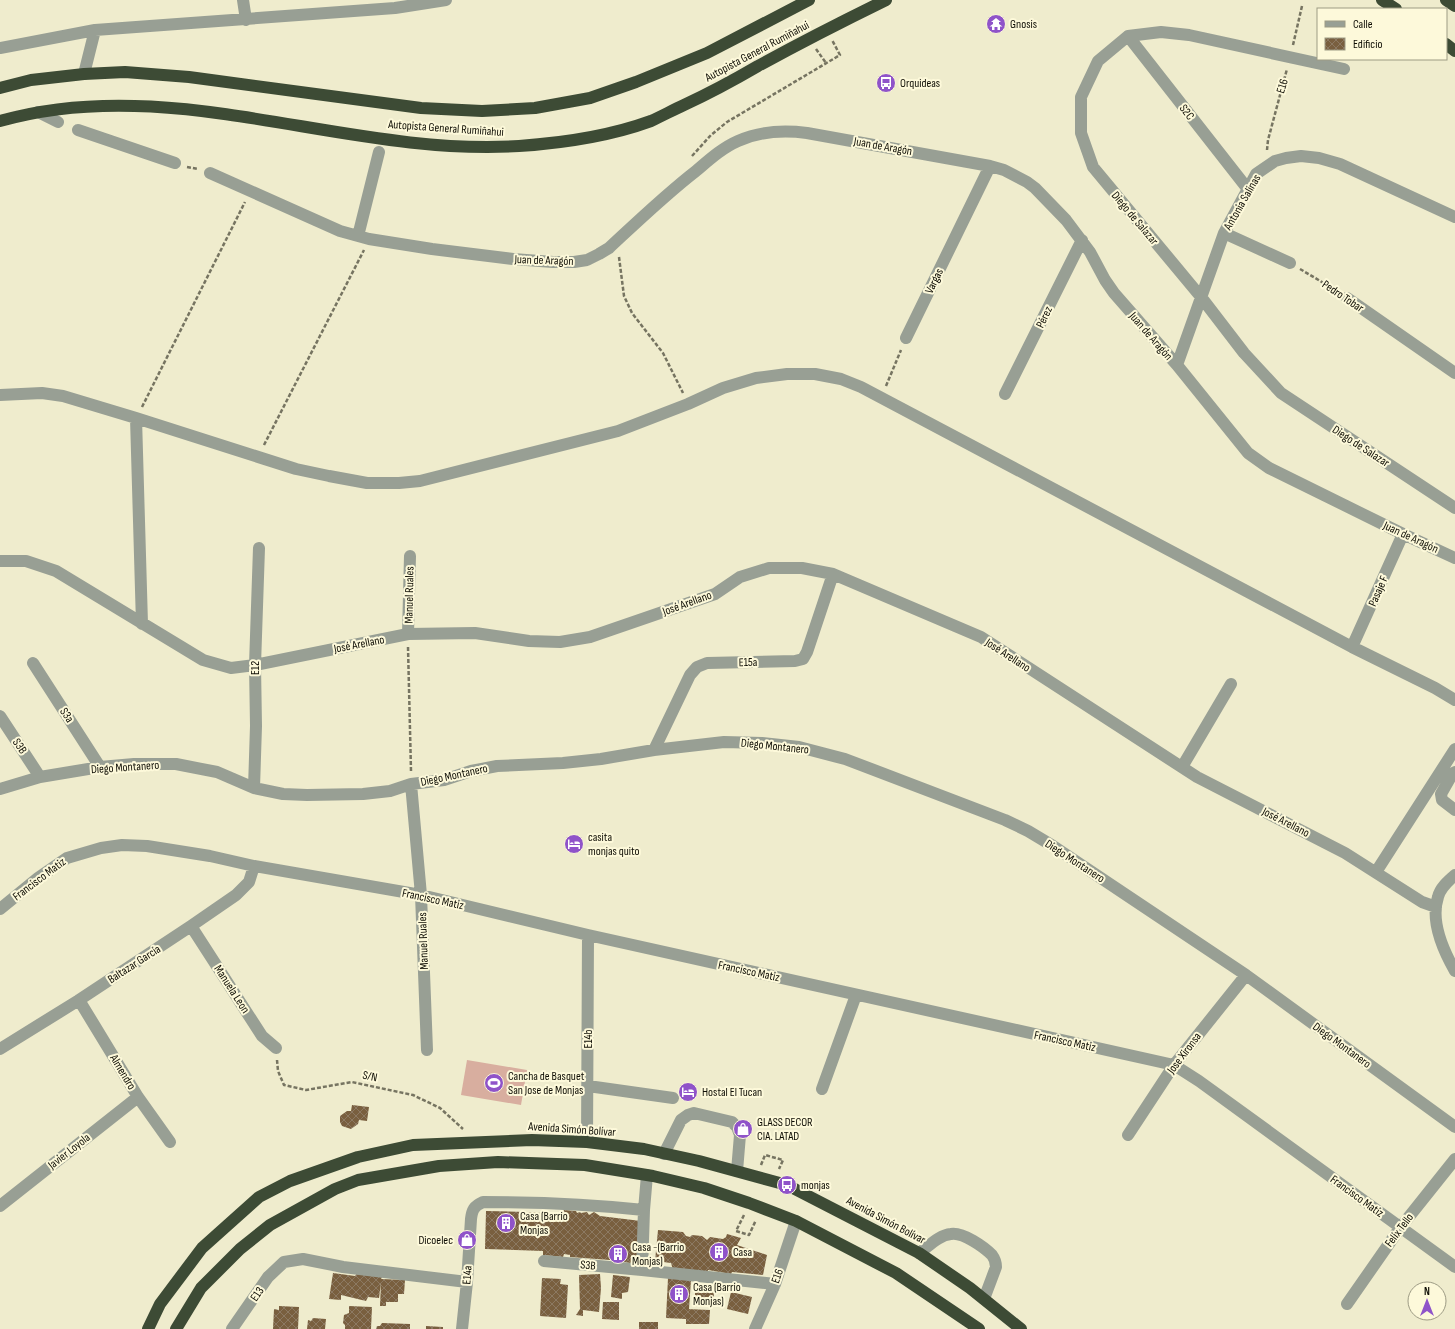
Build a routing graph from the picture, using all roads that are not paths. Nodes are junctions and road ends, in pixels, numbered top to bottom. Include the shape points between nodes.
1 (243, 0) edge
2 (446, 0) edge
3 (809, 0) edge
4 (886, 0) edge
5 (1382, 0) edge
6 (1446, 0) edge
7 (394, 4) edge
8 (1455, 6) edge
9 (1394, 8) edge
10 (246, 20) junction
11 (95, 30) junction
12 (1128, 36) junction
13 (1447, 45) edge
14 (0, 48) edge
15 (1455, 51) edge
16 (1344, 69) dead end
17 (84, 74) junction
18 (0, 88) edge
19 (38, 112) junction
20 (0, 121) edge
21 (58, 122) dead end
22 (78, 130) dead end
23 (379, 152) dead end
24 (175, 163) road end
25 (990, 166) junction
26 (210, 172) road end
27 (1247, 188) junction
28 (1455, 217) edge
29 (1224, 233) junction
30 (364, 237) junction
31 (1082, 240) junction
32 (1290, 263) road end
33 (1201, 297) junction
34 (1347, 298) road end
35 (906, 338) road end
36 (1177, 365) junction
37 (1455, 373) edge
38 (1005, 394) dead end
39 (0, 395) edge
40 (136, 418) junction
41 (1455, 508) edge
42 (1403, 534) junction
43 (259, 548) dead end
44 (410, 556) dead end
45 (1455, 558) edge
46 (0, 561) edge
47 (833, 574) junction
48 (142, 624) junction
49 (408, 634) junction
50 (1352, 647) junction
51 (33, 664) dead end
52 (255, 665) junction
53 (1231, 684) dead end
54 (1455, 700) edge
55 (0, 716) edge
56 (1455, 749) edge
57 (654, 750) junction
58 (100, 767) junction
59 (1182, 767) junction
60 (1455, 772) edge
61 (40, 777) junction
62 (412, 784) junction
63 (254, 788) junction
64 (0, 789) edge
65 (1455, 810) edge
66 (254, 866) junction
67 (1376, 872) junction
68 (1455, 875) edge
69 (421, 895) junction
70 (1436, 907) junction
71 (0, 909) edge
72 (191, 926) junction
73 (588, 935) junction
74 (1455, 972) edge
75 (1246, 975) junction
76 (856, 995) junction
77 (79, 1000) junction
78 (276, 1048) road end
79 (0, 1050) edge
80 (427, 1050) dead end
81 (1174, 1065) junction
82 (588, 1086) junction
83 (822, 1089) dead end
84 (138, 1097) junction
85 (673, 1098) dead end
86 (1455, 1127) edge
87 (1128, 1135) dead end
88 (170, 1142) dead end
89 (588, 1142) junction
90 (664, 1154) junction
91 (1455, 1159) edge
92 (737, 1171) junction
93 (647, 1175) junction
94 (0, 1206) edge
95 (644, 1210) junction
96 (796, 1221) junction
97 (1400, 1228) junction
98 (919, 1253) junction
99 (544, 1261) dead end
100 (1455, 1267) edge
101 (642, 1270) junction
102 (467, 1282) junction
103 (775, 1284) junction
104 (984, 1299) junction
105 (1347, 1304) dead end
106 (148, 1329) edge
107 (176, 1329) edge
108 (232, 1329) edge
109 (462, 1329) edge
110 (755, 1329) edge
111 (979, 1329) edge
112 (1021, 1329) edge

1 - 10 street
2 - 7 street
3 - 17 highway, Autopista General Rumiñahui via 707,53 636,82 590,98 535,108 482,111 421,108 190,77 125,72
4 - 19 highway, Autopista General Rumiñahui via 722,87 652,120 608,133 556,142 478,147 417,143 188,109 123,105
5 - 9 highway
6 - 8 highway
7 - 10 street
10 - 11 street
11 - 14 street
11 - 17 street
12 - 16 street via 1161,32 1189,35
12 - 27 street, S2C
12 - 33 street, Diego de Salazar via 1098,61 1081,97 1081,133 1092,167
13 - 15 highway
17 - 18 highway, Autopista General Rumiñahui via 31,80
19 - 20 highway, Autopista General Rumiñahui
19 - 21 street
22 - 24 street
23 - 30 street
25 - 30 street, Juan de Aragón via 807,133 765,133 738,141 708,161 617,241 587,260 560,262 513,259
25 - 31 street, Juan de Aragón via 1010,173 1035,188
25 - 35 street, Vargas
26 - 30 street, Juan de Aragón via 340,231
27 - 28 street, Antonia Salinas via 1256,174 1275,161 1301,156 1319,158 1340,164
27 - 29 street, Antonia Salinas
29 - 32 street
29 - 33 street, Antonia Salinas
31 - 36 street, Juan de Aragón via 1114,293
31 - 38 street, Pérez
33 - 36 street, Antonia Salinas
33 - 41 street, Diego de Salazar via 1244,353 1281,393
34 - 37 street, Pedro Tobar
36 - 42 street, Juan de Aragón via 1248,453 1269,468
39 - 40 street via 42,393 63,396
40 - 48 street
40 - 50 street via 296,469 367,483 399,483 420,481 618,431 724,388 756,378 816,374 861,386
42 - 45 street, Juan de Aragón
42 - 50 street, Pasaje F
43 - 52 street, E12
44 - 49 street, Manuel Ruales
46 - 48 street, José Arellano via 26,561 56,571
47 - 49 street, José Arellano via 802,568 769,568 740,577 715,594 694,602 590,637 560,642 475,633
47 - 57 street, E15a via 803,659 707,663 697,667 690,676
47 - 59 street, José Arellano via 981,637
48 - 52 street, José Arellano via 203,660 232,668
49 - 52 street, José Arellano
50 - 54 street
51 - 58 street, S3a
52 - 63 street, E12
53 - 59 street
55 - 61 street, S3B
56 - 67 street
57 - 62 street, Diego Montanero via 563,763 497,766 444,780
57 - 75 street, Diego Montanero via 724,742 762,743 799,747 845,759 1028,831
58 - 61 street, Diego Montanero
58 - 63 street, Diego Montanero via 176,764 217,772
59 - 67 street, José Arellano via 1345,852
60 - 65 street via 1441,794 1442,800
61 - 64 street, Diego Montanero
62 - 63 street, Diego Montanero via 390,791 364,794 283,794
62 - 69 street, Manuel Ruales
66 - 69 street, Francisco Matiz
66 - 71 street, Francisco Matiz via 147,846 122,845 101,848 79,853 59,862
66 - 72 street, Baltazar García via 249,882 236,895
67 - 70 street, José Arellano via 1422,902
68 - 70 street via 1438,896
69 - 73 street, Francisco Matiz
69 - 80 street, Manuel Ruales
70 - 74 street via 1438,931
72 - 77 street, Baltazar García
72 - 78 street, Manuela Leon via 262,1036
73 - 76 street, Francisco Matiz
73 - 82 street, E14b
75 - 81 street, Jose Xironsa
75 - 86 street, Diego Montanero
76 - 81 street, Francisco Matiz
76 - 83 street
77 - 79 street, Baltazar García
77 - 84 street, Almendro
81 - 87 street, Jose Xironsa
81 - 97 street, Francisco Matiz via 1199,1080
82 - 85 street
82 - 89 street, E14b
84 - 88 street, Almendro
84 - 94 street, Javier Loyola
89 - 90 highway, Avenida Simón Bolívar
89 - 106 highway, Avenida Simón Bolívar via 532,1140 413,1146 358,1157 290,1181 259,1197 202,1248 160,1304
90 - 92 highway, Avenida Simón Bolívar
90 - 92 street via 681,1120 694,1113 732,1122 737,1128 740,1136
91 - 97 street, Felix Tello
92 - 98 highway, Avenida Simón Bolívar via 787,1185
93 - 95 street
93 - 96 highway via 704,1188
93 - 107 highway via 585,1165 498,1162 439,1166 358,1180 335,1189 270,1225 240,1249 201,1288
95 - 101 street
95 - 102 street, E14a via 590,1204 483,1202 472,1210
96 - 103 street, E16
96 - 111 highway via 896,1273
97 - 100 street, Francisco Matiz
97 - 105 street, Felix Tello
98 - 104 highway, Avenida Simón Bolívar
98 - 104 street via 943,1236 953,1233 968,1237 992,1256 996,1264
99 - 101 street, S3B
101 - 103 street, S3B
102 - 108 street, E13 via 343,1267 303,1259 284,1262 268,1277
102 - 109 street, E14a
103 - 110 street, E16
104 - 112 highway, Avenida Simón Bolívar

